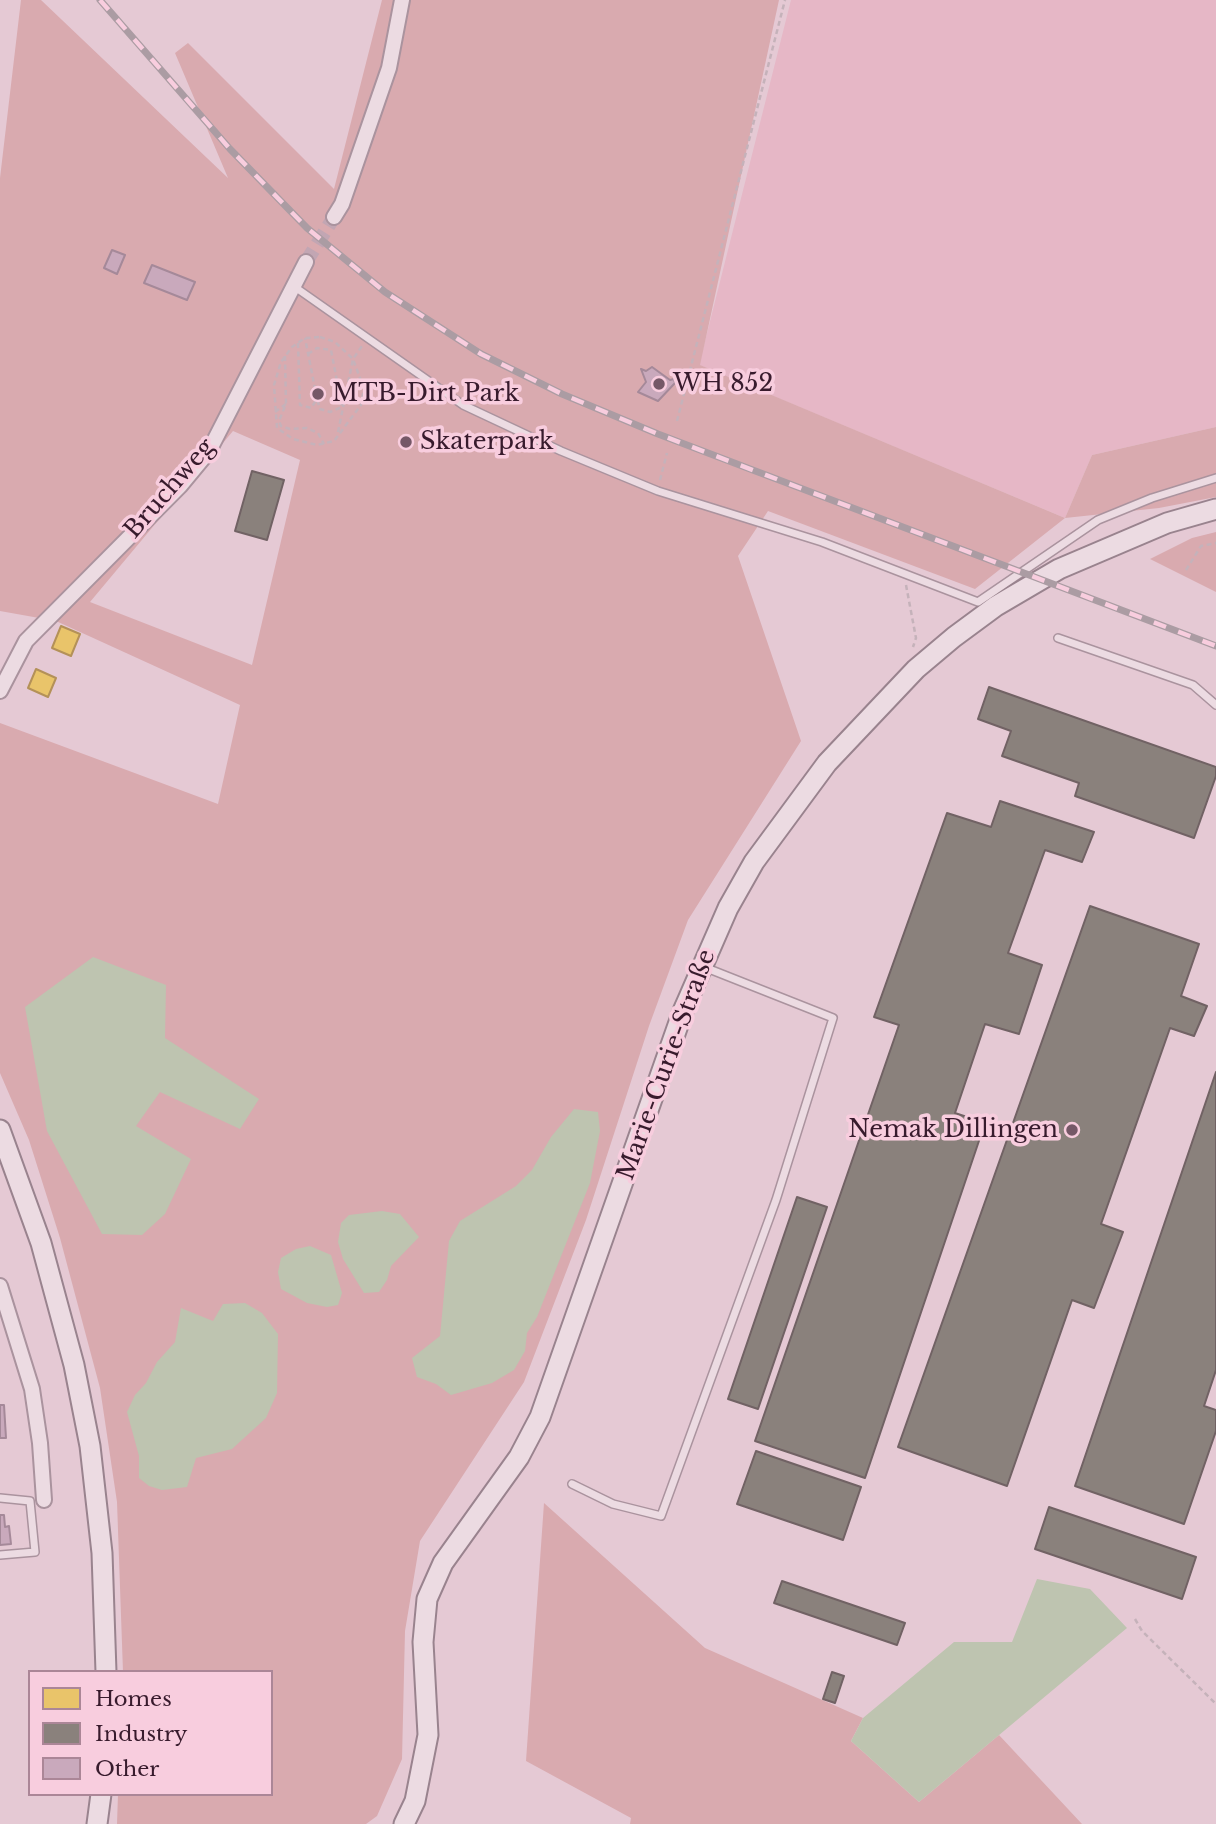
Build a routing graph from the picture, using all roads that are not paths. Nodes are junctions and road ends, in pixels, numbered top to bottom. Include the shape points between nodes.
1 (402, 0) edge
2 (334, 217) tunnel mouth
3 (306, 262) tunnel mouth
4 (292, 285) junction
5 (1216, 478) edge
6 (1216, 509) edge
7 (1058, 638) dead end
8 (0, 691) edge
9 (1216, 705) edge
10 (701, 966) junction
11 (0, 1130) edge
12 (0, 1286) edge
13 (572, 1484) dead end
14 (0, 1498) edge
15 (37, 1500) junction
16 (0, 1555) edge
17 (106, 1670) edge
18 (101, 1796) edge
19 (97, 1824) edge
20 (404, 1824) edge

1 - 2 street via 389,68
3 - 4 street, Bruchweg
4 - 5 lane via 463,405 658,492 822,542 978,602 1098,520
4 - 8 street, Bruchweg via 209,451 26,641
6 - 10 main road, Marie-Curie-Straße via 1167,523 1059,569 996,606 916,669 827,764 771,836 728,908
7 - 9 lane via 1193,685
10 - 13 lane via 833,1018 776,1200 661,1516 613,1504
10 - 20 main road, Marie-Curie-Straße via 540,1417 519,1457 443,1563 427,1599 423,1642 428,1735 415,1801
11 - 17 main road via 41,1243 85,1419 102,1553
12 - 15 street via 32,1389
14 - 15 lane
15 - 16 lane via 35,1552
18 - 19 main road

